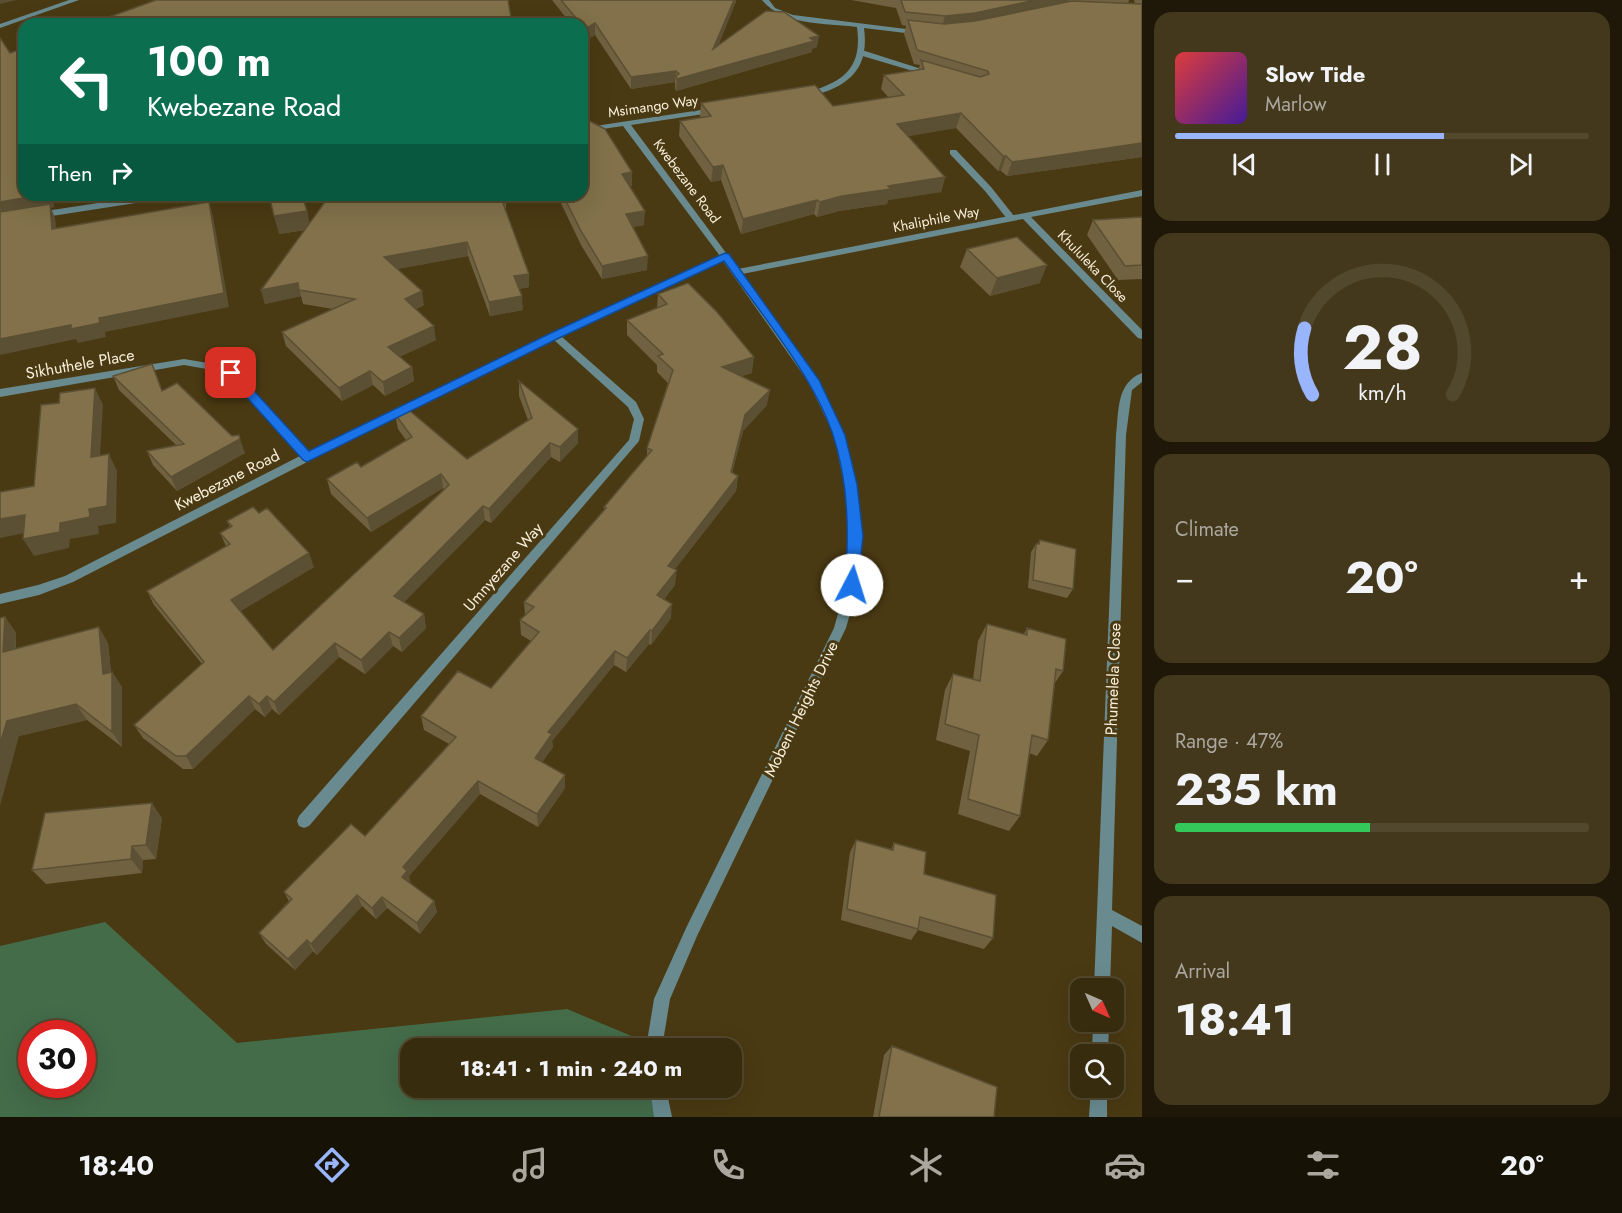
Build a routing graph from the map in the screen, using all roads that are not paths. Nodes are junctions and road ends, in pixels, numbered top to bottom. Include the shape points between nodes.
1 (76, 0) edge
2 (765, 0) edge
3 (23, 18) edge
4 (18, 20) edge
5 (0, 26) edge
6 (860, 26) junction
7 (931, 34) edge
8 (862, 53) junction
9 (946, 78) edge
10 (793, 99) edge
11 (726, 109) edge
12 (626, 123) junction
13 (588, 129) edge
14 (953, 152) dead end
15 (1142, 193) edge
16 (130, 201) edge
17 (1024, 215) junction
18 (34, 216) edge
19 (1011, 218) junction
20 (725, 256) junction
21 (736, 272) junction
22 (555, 336) junction
23 (1142, 336) edge
24 (1142, 376) edge
25 (0, 393) edge
26 (307, 457) junction
27 (0, 599) edge
28 (304, 822) dead end
29 (1105, 914) junction
30 (1142, 935) edge
31 (1102, 978) edge
32 (656, 1038) edge
33 (660, 1098) edge
34 (1099, 1098) edge
35 (663, 1117) edge
36 (1098, 1117) edge

1 - 3 street
2 - 6 street via 773,9 792,17
4 - 5 street
6 - 7 street
6 - 8 street
8 - 9 street
8 - 10 street via 848,76
11 - 12 street, Msimango Way
12 - 13 street, Msimango Way
12 - 20 street, Kwebezane Road
14 - 19 street
15 - 17 street, Khaliphile Way
16 - 18 street
17 - 19 street, Khaliphile Way
17 - 23 street, Khululeka Close
19 - 21 street, Khaliphile Way
20 - 21 street, Kwebezane Road
20 - 22 street, Kwebezane Road
21 - 32 street, Mobeni Heights Drive via 814,382 839,435 856,536 852,585 840,628 662,999
22 - 26 street, Kwebezane Road
22 - 28 street, Umnyezane Way via 632,405 639,419 634,441
24 - 29 street, Phumelela Close via 1127,389 1121,435
25 - 26 street, Sikhuthele Place via 160,365 184,362 213,366 231,373
26 - 27 street, Kwebezane Road via 69,579
29 - 30 street
29 - 31 street, Phumelela Close
33 - 35 street
34 - 36 street

